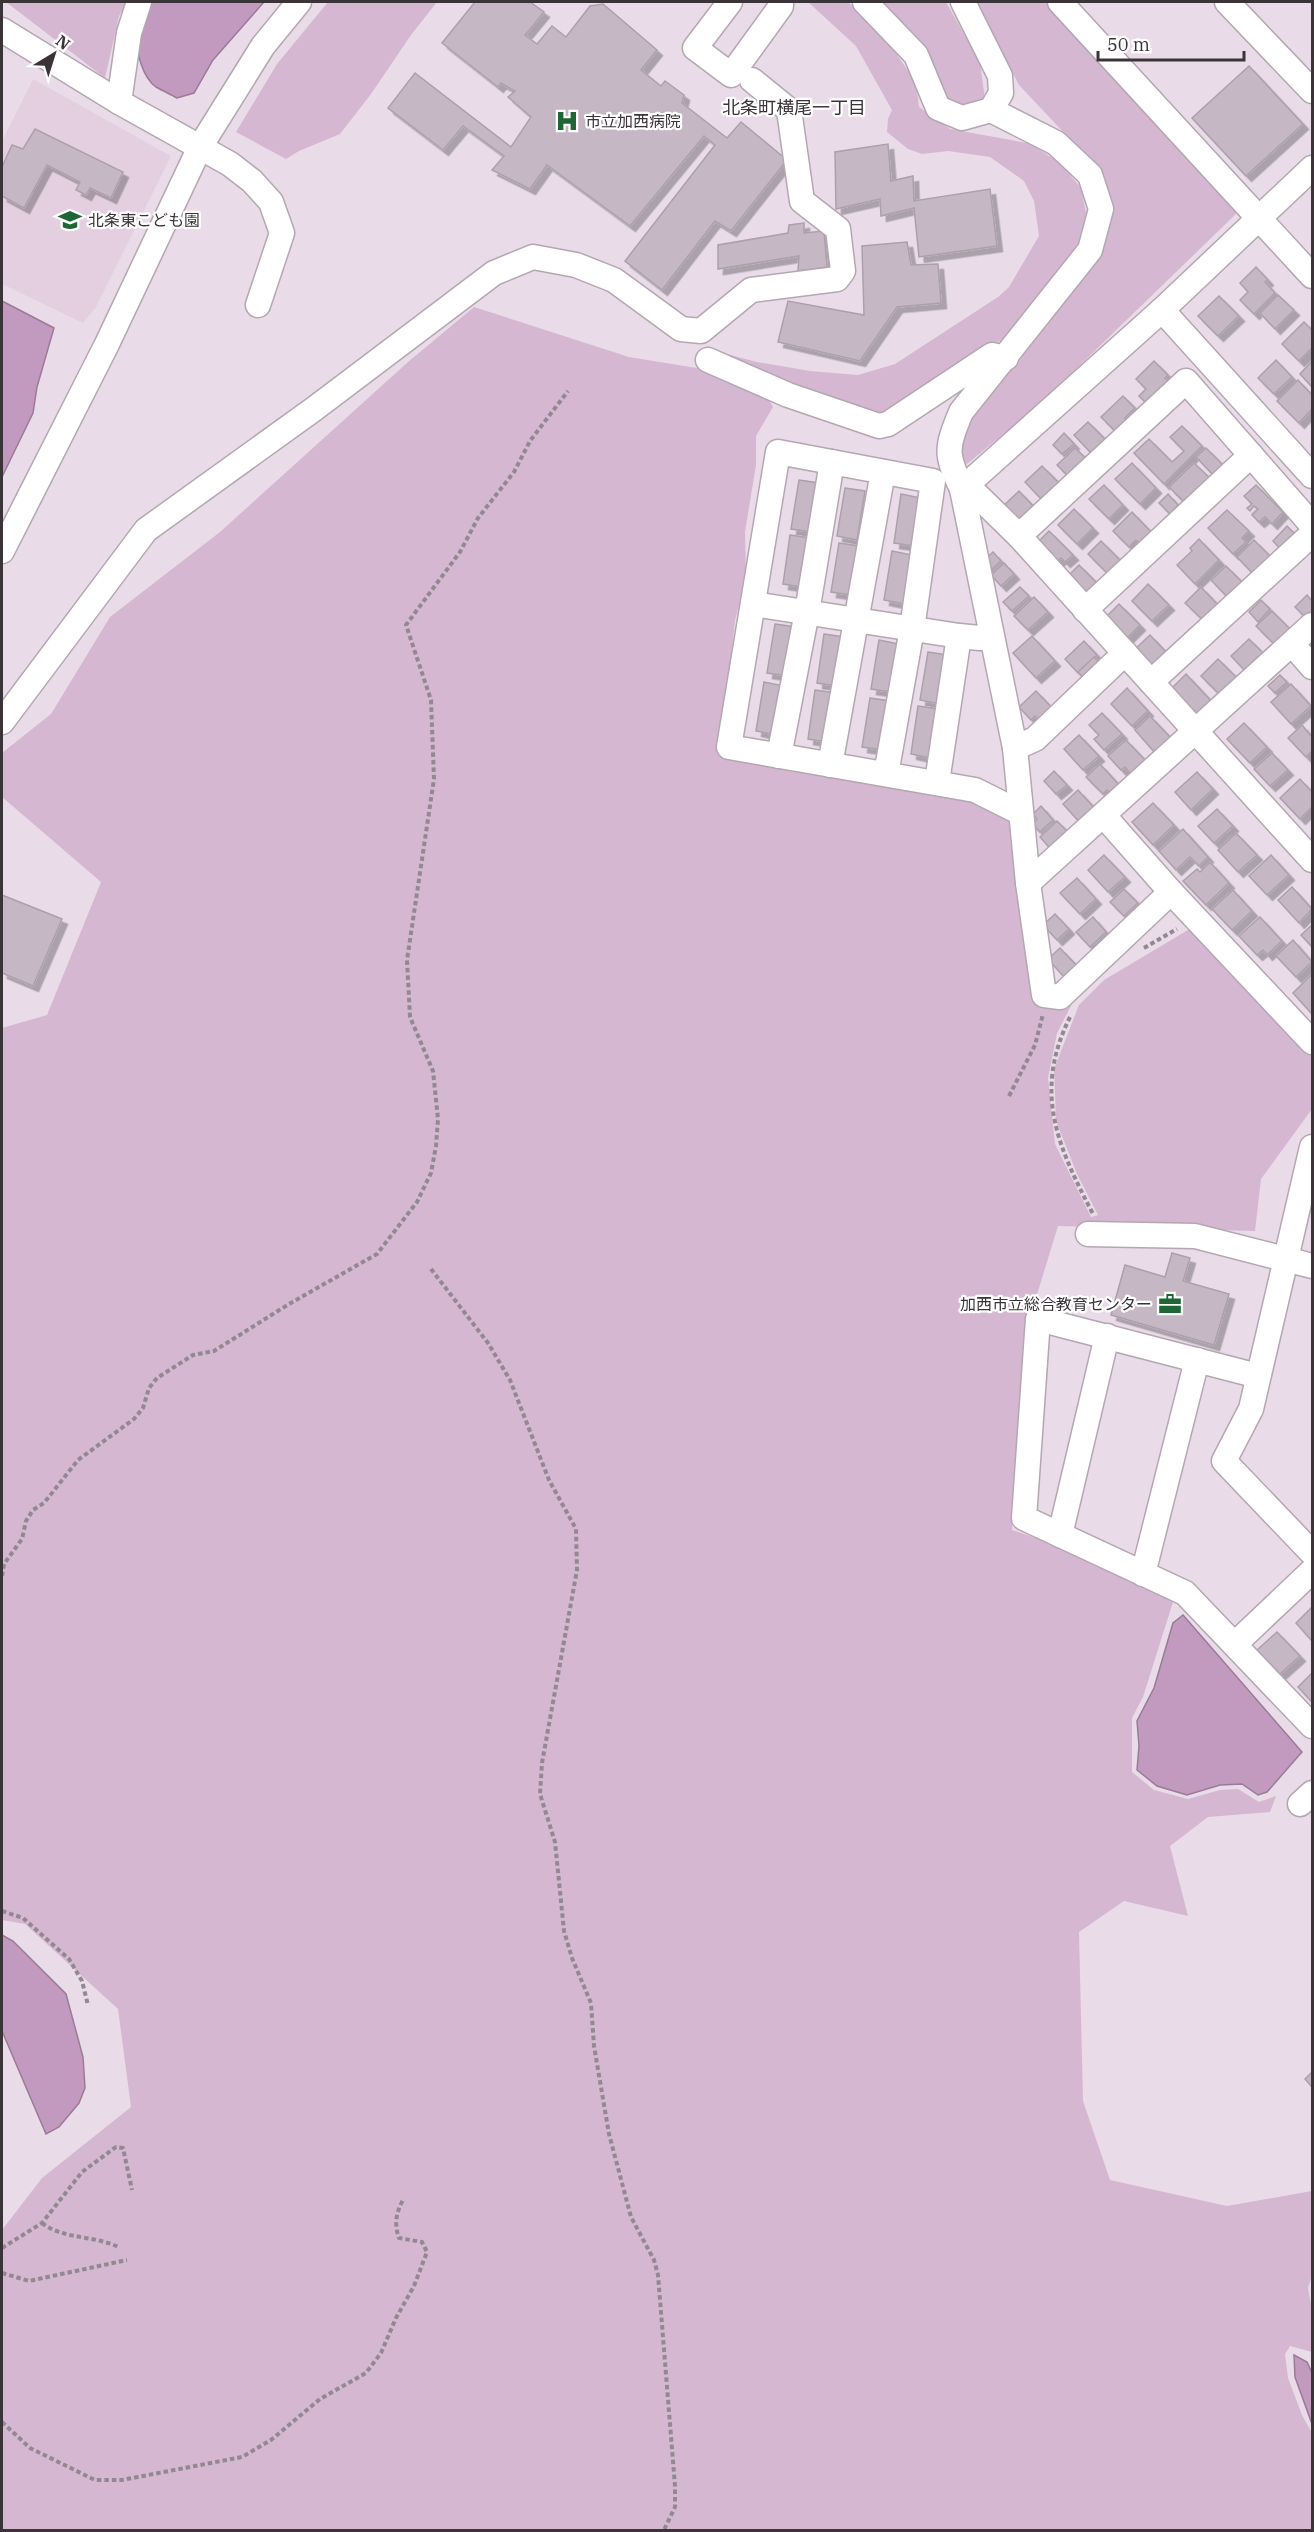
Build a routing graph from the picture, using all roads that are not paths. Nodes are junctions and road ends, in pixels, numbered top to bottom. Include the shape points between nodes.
1 (139, 2) edge
2 (299, 2) edge
3 (730, 2) edge
4 (781, 2) edge
5 (865, 2) edge
6 (963, 2) edge
7 (1060, 2) edge
8 (1227, 2) edge
9 (2, 30) edge
10 (752, 80) dead end
11 (1312, 91) edge
12 (119, 102) junction
13 (991, 110) junction
14 (200, 147) junction
15 (1312, 168) edge
16 (1259, 217) junction
17 (1312, 276) edge
18 (258, 305) dead end
19 (1162, 310) junction
20 (1006, 358) junction
21 (708, 360) dead end
22 (1251, 455) junction
23 (832, 462) junction
24 (883, 472) junction
25 (1312, 476) edge
26 (962, 489) junction
27 (1312, 525) edge
28 (1312, 534) edge
29 (1019, 536) junction
30 (2, 551) edge
31 (753, 604) junction
32 (1084, 610) junction
33 (807, 612) junction
34 (858, 619) junction
35 (1312, 625) edge
36 (912, 629) junction
37 (991, 633) junction
38 (959, 636) junction
39 (1292, 644) junction
40 (1125, 653) junction
41 (1312, 667) edge
42 (1151, 682) junction
43 (2, 722) edge
44 (1193, 731) junction
45 (1015, 748) junction
46 (779, 756) junction
47 (830, 765) junction
48 (886, 774) junction
49 (937, 782) junction
50 (1022, 813) junction
51 (1104, 816) junction
52 (1312, 860) edge
53 (1028, 883) junction
54 (1171, 892) junction
55 (1312, 1042) edge
56 (1312, 1147) edge
57 (1093, 1228) road end
58 (1285, 1258) junction
59 (1312, 1266) edge
60 (1107, 1336) junction
61 (1197, 1360) junction
62 (1258, 1376) junction
63 (1060, 1535) junction
64 (1312, 1553) edge
65 (1312, 1571) edge
66 (1143, 1574) junction
67 (1235, 1644) junction
68 (1312, 1726) edge

1 - 12 street via 129,33
2 - 14 street via 263,46
3 - 4 street via 695,48 731,75
5 - 13 street via 916,56 938,108 962,118
6 - 13 street via 1000,76 1001,93
7 - 16 street
8 - 11 street
9 - 12 street
10 - 43 street via 789,110 802,201 838,229 843,270 837,279 752,290 701,331 681,329 614,280 576,265 533,257 494,273 146,530
12 - 14 street
13 - 20 street via 1056,143 1090,175 1101,209 1090,250
14 - 18 street via 252,181 272,202 282,233
14 - 30 street
15 - 16 street
16 - 17 street
16 - 19 street
19 - 25 street
19 - 26 street
20 - 21 street via 992,355 888,424 879,426 788,395
20 - 26 street via 961,412 948,443 951,466
22 - 27 street
22 - 29 street via 1186,381
22 - 32 street
23 - 24 street
23 - 31 street via 778,452
23 - 33 street
24 - 34 street
24 - 36 street via 933,481
26 - 29 street via 977,495
26 - 37 street
28 - 42 street
29 - 32 street
31 - 33 street
31 - 46 street via 729,747
32 - 40 street
33 - 34 street
33 - 46 street
34 - 36 street
34 - 47 street
35 - 39 street
36 - 38 street
36 - 48 street
37 - 38 street via 980,638
37 - 45 street
38 - 49 street
39 - 41 street
39 - 44 street
40 - 42 street
40 - 45 street via 1035,739
42 - 44 street
44 - 51 street
44 - 52 street
45 - 50 street
46 - 47 street
47 - 48 street
48 - 49 street
49 - 50 street via 975,790
50 - 53 street
51 - 53 street
51 - 54 street
53 - 54 street via 1044,995 1060,997
54 - 55 street
56 - 58 street
57 - 58 street via 1195,1236
58 - 59 street
58 - 62 street
60 - 61 street
60 - 63 street
60 - 63 street via 1038,1319 1024,1518
61 - 62 street
61 - 66 street
62 - 64 street via 1251,1409 1224,1461
63 - 66 street
65 - 67 street
66 - 67 street via 1185,1593
67 - 68 street

